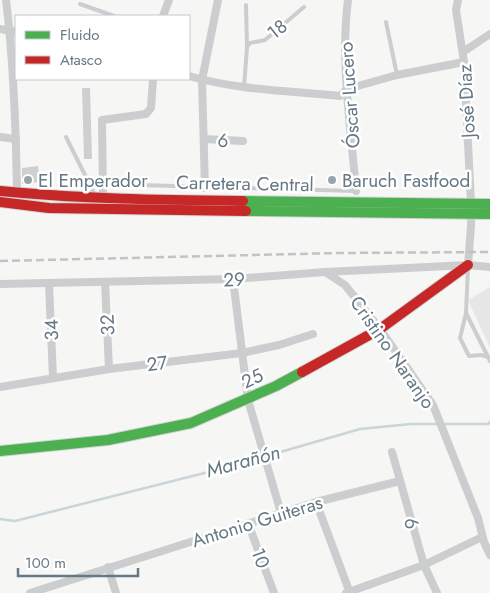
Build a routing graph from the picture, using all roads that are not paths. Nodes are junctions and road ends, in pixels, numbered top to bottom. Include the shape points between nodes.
1 (6, 0) edge
2 (169, 0) edge
3 (218, 0) edge
4 (348, 0) edge
5 (458, 0) edge
6 (80, 4) dead end
7 (246, 5) dead end
8 (304, 7) dead end
9 (111, 15) edge
10 (163, 15) edge
11 (386, 22) dead end
12 (0, 29) edge
13 (13, 31) edge
14 (490, 34) edge
15 (247, 47) junction
16 (463, 52) junction
17 (464, 62) junction
18 (397, 75) junction
19 (190, 76) edge
20 (154, 80) edge
21 (202, 80) junction
22 (244, 86) junction
23 (347, 89) junction
24 (0, 136) edge
25 (66, 137) dead end
26 (16, 139) junction
27 (204, 139) junction
28 (243, 141) dead end
29 (103, 184) junction
30 (205, 188) junction
31 (0, 191) edge
32 (356, 191) joint
33 (17, 193) junction
34 (99, 197) junction
35 (0, 202) edge
36 (490, 204) edge
37 (471, 209) junction
38 (490, 214) edge
39 (468, 265) junction
40 (490, 268) edge
41 (325, 272) junction
42 (232, 280) junction
43 (105, 282) junction
44 (49, 283) junction
45 (0, 284) edge
46 (466, 313) junction
47 (380, 329) junction
48 (313, 334) dead end
49 (242, 353) junction
50 (489, 359) edge
51 (109, 369) junction
52 (53, 378) junction
53 (0, 387) edge
54 (248, 400) junction
55 (0, 451) edge
56 (392, 452) dead end
57 (400, 481) junction
58 (316, 502) junction
59 (281, 513) junction
60 (248, 523) junction
61 (482, 537) junction
62 (490, 555) edge
63 (424, 565) junction
64 (108, 567) junction
65 (30, 593) edge
66 (116, 593) edge
67 (274, 593) edge
68 (348, 593) edge
69 (437, 593) edge

1 - 13 street
2 - 10 street
3 - 21 street
4 - 23 street, Óscar Lucero via 344,29
5 - 16 street, José Díaz via 456,10
6 - 9 lane
7 - 15 lane, 18
8 - 15 lane, 18 via 265,40 250,43
11 - 18 lane
12 - 13 street
13 - 26 street
14 - 16 street
15 - 22 lane, 18
16 - 17 street, José Díaz
17 - 18 street
17 - 37 street, José Díaz
18 - 23 street
19 - 21 street
20 - 29 street via 151,108 146,114 102,120
21 - 22 street
21 - 27 street
22 - 23 street via 340,96
23 - 32 street, Óscar Lucero
24 - 26 street
25 - 34 lane
26 - 33 street
27 - 28 street, 6
27 - 30 street
29 - 30 lane
29 - 34 street
30 - 32 lane
31 - 33 main road, Carretera Central
33 - 34 main road, Carretera Central
34 - 37 main road, Carretera Central
35 - 37 main road, Carretera Central via 49,208
36 - 37 main road, Carretera Central
37 - 38 main road, Carretera Central
37 - 39 street, José Díaz
39 - 40 street
39 - 41 street, 29
39 - 46 lane
39 - 47 main road, 25
41 - 42 street, 29
41 - 47 street, Cristino Naranjo via 344,285
42 - 43 street, 29
42 - 49 street
43 - 44 street, 29
43 - 51 street, 32
44 - 45 street, 29
44 - 52 street, 34
46 - 50 lane
46 - 50 lane via 460,338 469,356 481,355
47 - 54 main road, 25
47 - 61 street, Cristino Naranjo via 437,413 478,518
48 - 49 street, 27
49 - 51 street, 27
49 - 54 street
51 - 52 street, 27
52 - 53 street, 27
54 - 55 main road, 25 via 191,423 108,440
54 - 59 street
56 - 57 street, 6
57 - 58 street, Antonio Guiteras
57 - 63 street, 6
58 - 59 street, Antonio Guiteras
58 - 68 street
59 - 60 street, Antonio Guiteras
60 - 64 street, Antonio Guiteras
60 - 67 street, 10
61 - 62 street, Cristino Naranjo
61 - 63 street
63 - 68 street
63 - 69 street, 6
64 - 65 street, Antonio Guiteras
64 - 66 street

